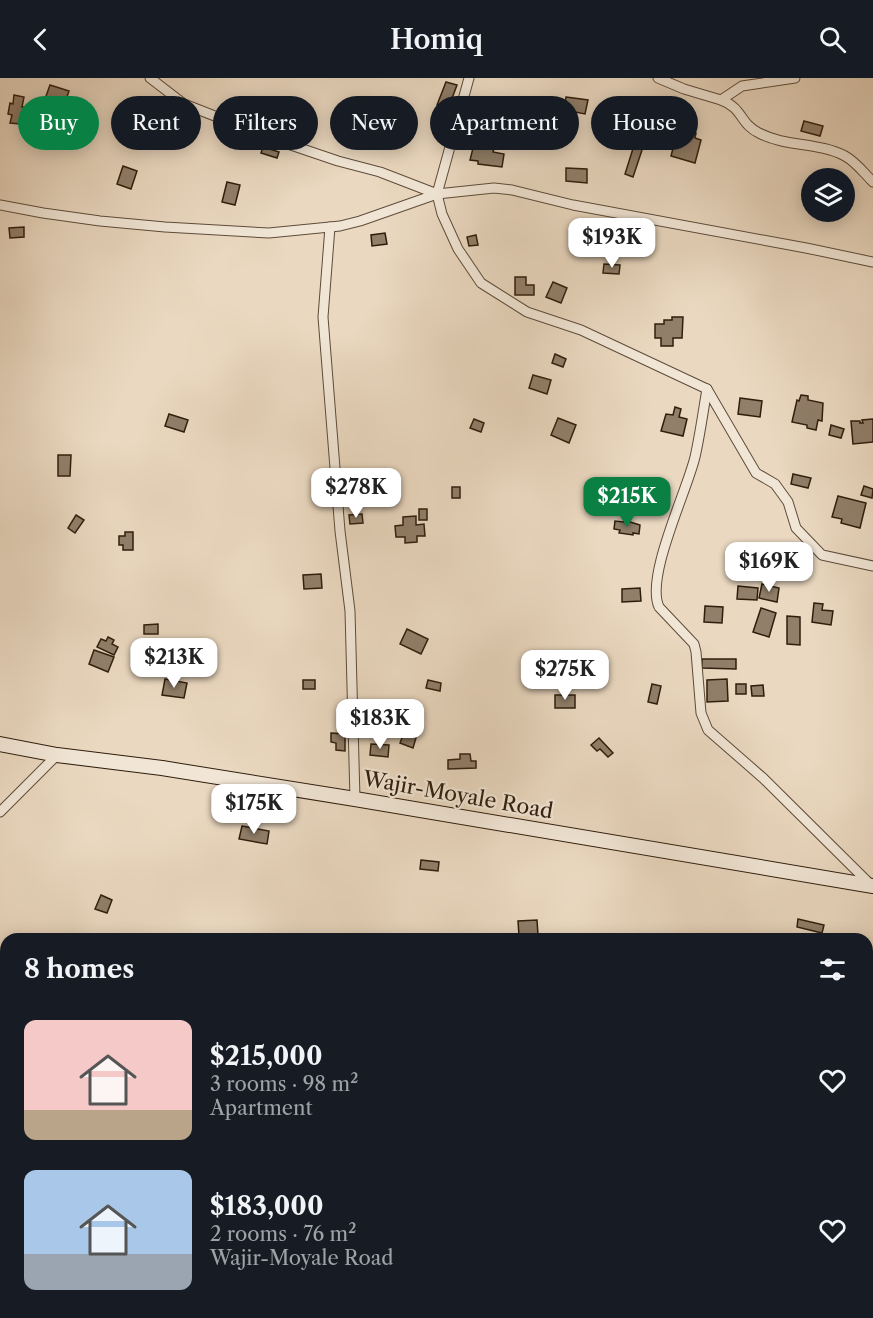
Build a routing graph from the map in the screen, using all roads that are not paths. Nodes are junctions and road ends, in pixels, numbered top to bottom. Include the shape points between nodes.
1 (150, 78) edge
2 (469, 78) edge
3 (658, 78) edge
4 (795, 78) edge
5 (742, 82) edge
6 (721, 100) junction
7 (873, 182) edge
8 (437, 194) junction
9 (0, 205) edge
10 (330, 227) junction
11 (873, 262) edge
12 (706, 389) junction
13 (873, 566) edge
14 (0, 744) edge
15 (57, 755) junction
16 (355, 799) junction
17 (0, 812) edge
18 (873, 886) edge

1 - 8 street via 184,104 279,141
2 - 8 street
3 - 6 street
4 - 5 street
5 - 6 street
6 - 7 street via 735,106 746,124 758,133 846,157
8 - 10 street via 360,221
8 - 11 street via 512,190
8 - 12 street via 458,249 481,282 496,294 527,312 580,330
9 - 10 street via 165,227 269,233
10 - 16 street via 323,317 350,611
12 - 13 street via 756,473 775,484 788,502 796,528 822,555
12 - 18 street via 694,459 663,551 656,600 694,644 702,713 708,730 764,778
14 - 15 main road, Wajir-Moyale Road
15 - 16 main road, Wajir-Moyale Road
15 - 17 street
16 - 18 main road, Wajir-Moyale Road

